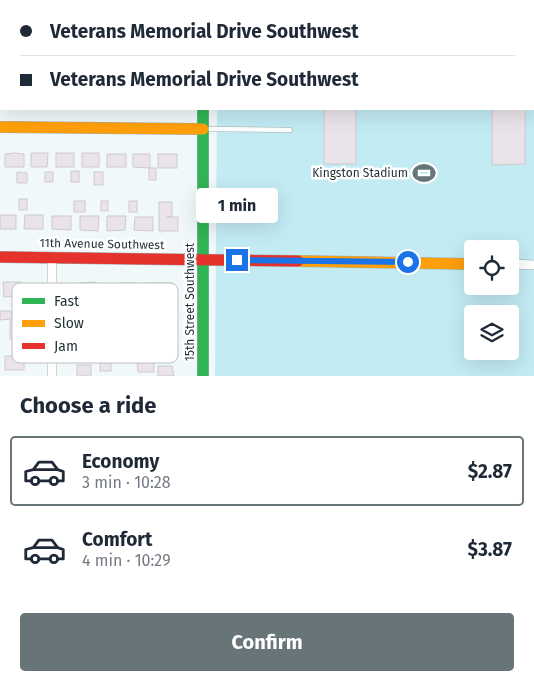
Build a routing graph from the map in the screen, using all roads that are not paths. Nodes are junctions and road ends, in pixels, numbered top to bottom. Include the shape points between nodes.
1 (203, 110) edge
2 (0, 126) edge
3 (203, 129) junction
4 (290, 130) dead end
5 (0, 257) edge
6 (52, 257) junction
7 (204, 259) junction
8 (464, 264) edge
9 (519, 264) edge
10 (534, 264) edge
11 (52, 283) edge
12 (52, 363) edge
13 (52, 376) edge
14 (203, 376) edge

1 - 3 street, 15th Street Southwest
2 - 3 street
3 - 4 lane
3 - 7 street, 15th Street Southwest
5 - 6 street, 11th Avenue Southwest
6 - 7 street, 11th Avenue Southwest
6 - 11 street
7 - 8 street, 11th Avenue Southwest
7 - 14 street, 15th Street Southwest
9 - 10 street
12 - 13 street

